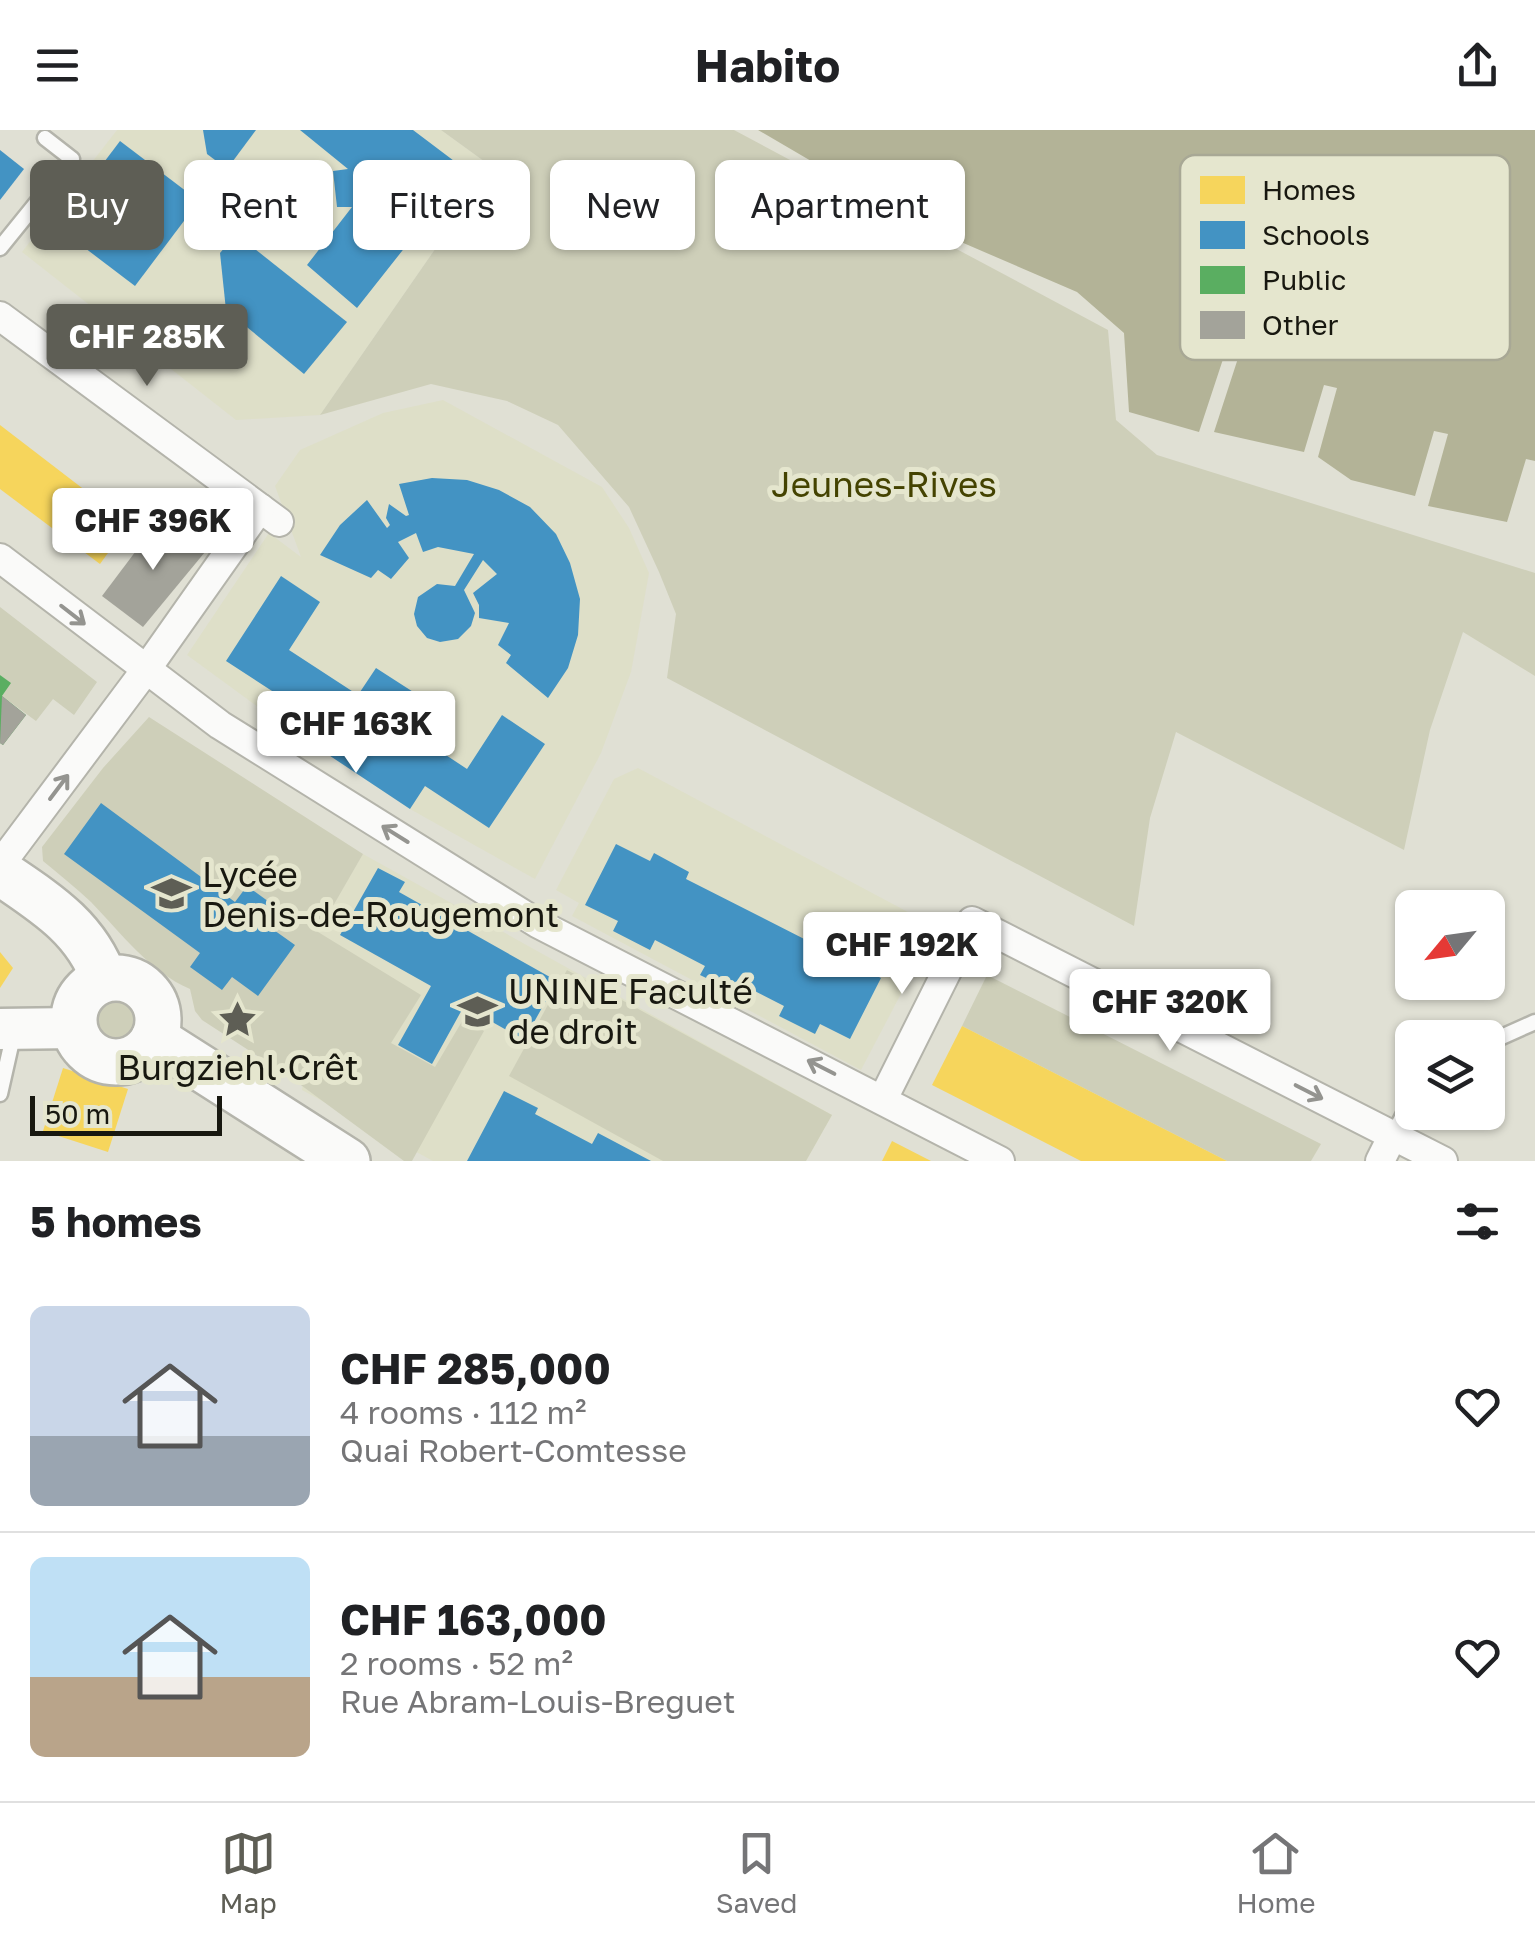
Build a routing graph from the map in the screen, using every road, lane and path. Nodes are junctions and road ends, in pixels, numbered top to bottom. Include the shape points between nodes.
1 (45, 138) dead end
2 (0, 248) edge
3 (0, 316) edge
4 (0, 558) edge
5 (145, 671) junction
6 (0, 868) edge
7 (104, 979) junction
8 (1535, 1022) edge
9 (74, 1028) junction
10 (7, 1030) edge
11 (1505, 1035) edge
12 (154, 1038) junction
13 (0, 1094) edge
14 (883, 1099) junction
15 (1396, 1130) edge
16 (1393, 1135) junction
17 (346, 1161) edge
18 (1000, 1161) edge
19 (1380, 1161) edge
20 (1443, 1161) edge

1 - 2 lane via 72,159
3 - 5 street via 270,515
4 -> 5 street
6 -> 5 street
14 -> 5 street via 538,923
6 - 7 main road via 74,926
7 - 9 main road via 83,993
7 - 12 main road via 131,980 152,997
8 - 11 lane
9 - 10 street
9 - 12 main road via 84,1048 112,1062 142,1054
10 - 13 lane
12 - 17 main road
14 -> 16 street via 972,922
14 - 18 street
15 - 16 lane
16 - 19 street
16 - 20 street

